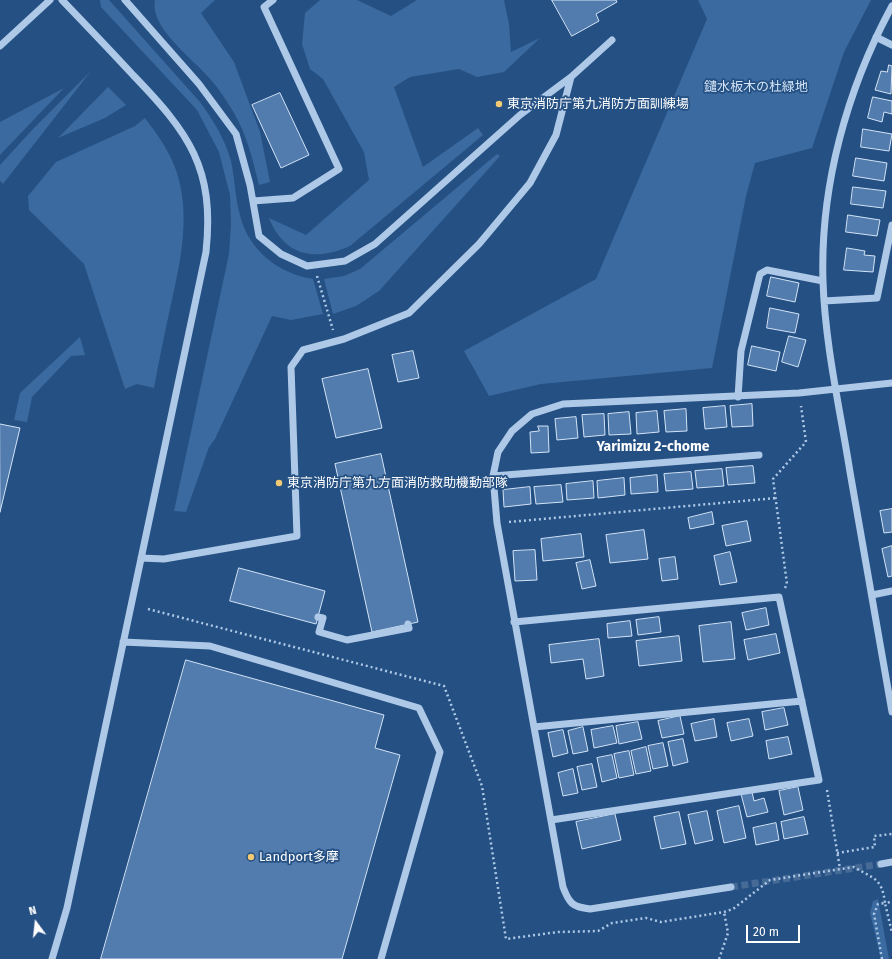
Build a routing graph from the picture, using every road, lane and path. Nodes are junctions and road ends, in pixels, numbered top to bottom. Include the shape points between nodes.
1 (50, 0) edge
2 (62, 0) edge
3 (125, 0) edge
4 (273, 0) edge
5 (892, 6) edge
6 (876, 37) junction
7 (612, 40) dead end
8 (892, 45) edge
9 (0, 46) edge
10 (571, 78) junction
11 (253, 201) junction
12 (892, 225) edge
13 (314, 266) junction
14 (823, 281) junction
15 (824, 301) junction
16 (336, 341) junction
17 (892, 383) edge
18 (836, 390) junction
19 (799, 393) junction
20 (738, 397) junction
21 (759, 455) dead end
22 (493, 476) junction
23 (776, 498) junction
24 (497, 523) junction
25 (141, 558) junction
26 (892, 591) edge
27 (872, 595) junction
28 (779, 597) junction
29 (148, 610) dead end
30 (318, 617) dead end
31 (514, 622) junction
32 (408, 624) dead end
33 (123, 642) junction
34 (802, 702) junction
35 (892, 709) edge
36 (534, 727) junction
37 (819, 780) junction
38 (551, 820) junction
39 (892, 834) edge
40 (837, 854) junction
41 (892, 862) edge
42 (881, 864) tunnel mouth
43 (840, 869) junction
44 (731, 887) tunnel mouth
45 (892, 902) edge
46 (885, 903) junction
47 (724, 912) junction
48 (892, 933) edge
49 (52, 959) edge
50 (381, 959) edge
51 (719, 959) edge
52 (882, 959) edge

1 - 9 street
2 - 25 street via 177,123 198,161 207,201 206,252
3 - 11 street via 199,84 236,134
4 - 11 street via 264,7 339,169 293,198
5 - 6 street
6 - 8 street
6 - 14 street via 848,109 831,176 825,215
7 - 10 street
10 - 13 street via 520,115 374,244 345,261
10 - 16 street via 556,135 530,183 479,244 409,313
11 - 13 street via 259,236 280,254 307,266
12 - 15 street via 877,298
13 - 16 path
14 - 15 street
14 - 20 street via 767,270 760,274 741,351
15 - 18 street
16 - 25 street via 303,350 291,367 297,536 164,559
17 - 18 street
18 - 19 street
18 - 27 street
19 - 20 street
19 - 23 path via 806,442 774,479
20 - 22 street via 563,404 532,414 512,431 498,452
21 - 22 street
22 - 24 street
23 - 24 path
23 - 28 path via 787,584
24 - 31 street
25 - 33 street
26 - 27 street
27 - 35 street
28 - 31 street
28 - 34 street
29 - 47 path via 444,686 482,786 506,939 558,932 598,931 612,922 646,918 661,922
30 - 32 street via 323,618 319,632 347,640 409,628
31 - 36 street
33 - 49 street via 67,908
33 - 50 street via 210,646 419,708 440,752
34 - 36 street
34 - 37 street
36 - 38 street
37 - 38 street
37 - 40 path via 827,789
38 - 44 street via 563,887 569,901 580,908 590,909
39 - 40 path via 874,836 875,847
40 - 43 path
41 - 42 street
43 - 46 path via 854,866 876,880 883,888
43 - 47 path via 770,880 734,909
45 - 46 path
46 - 48 path
46 - 52 path via 878,904 874,914
47 - 51 path via 728,933

